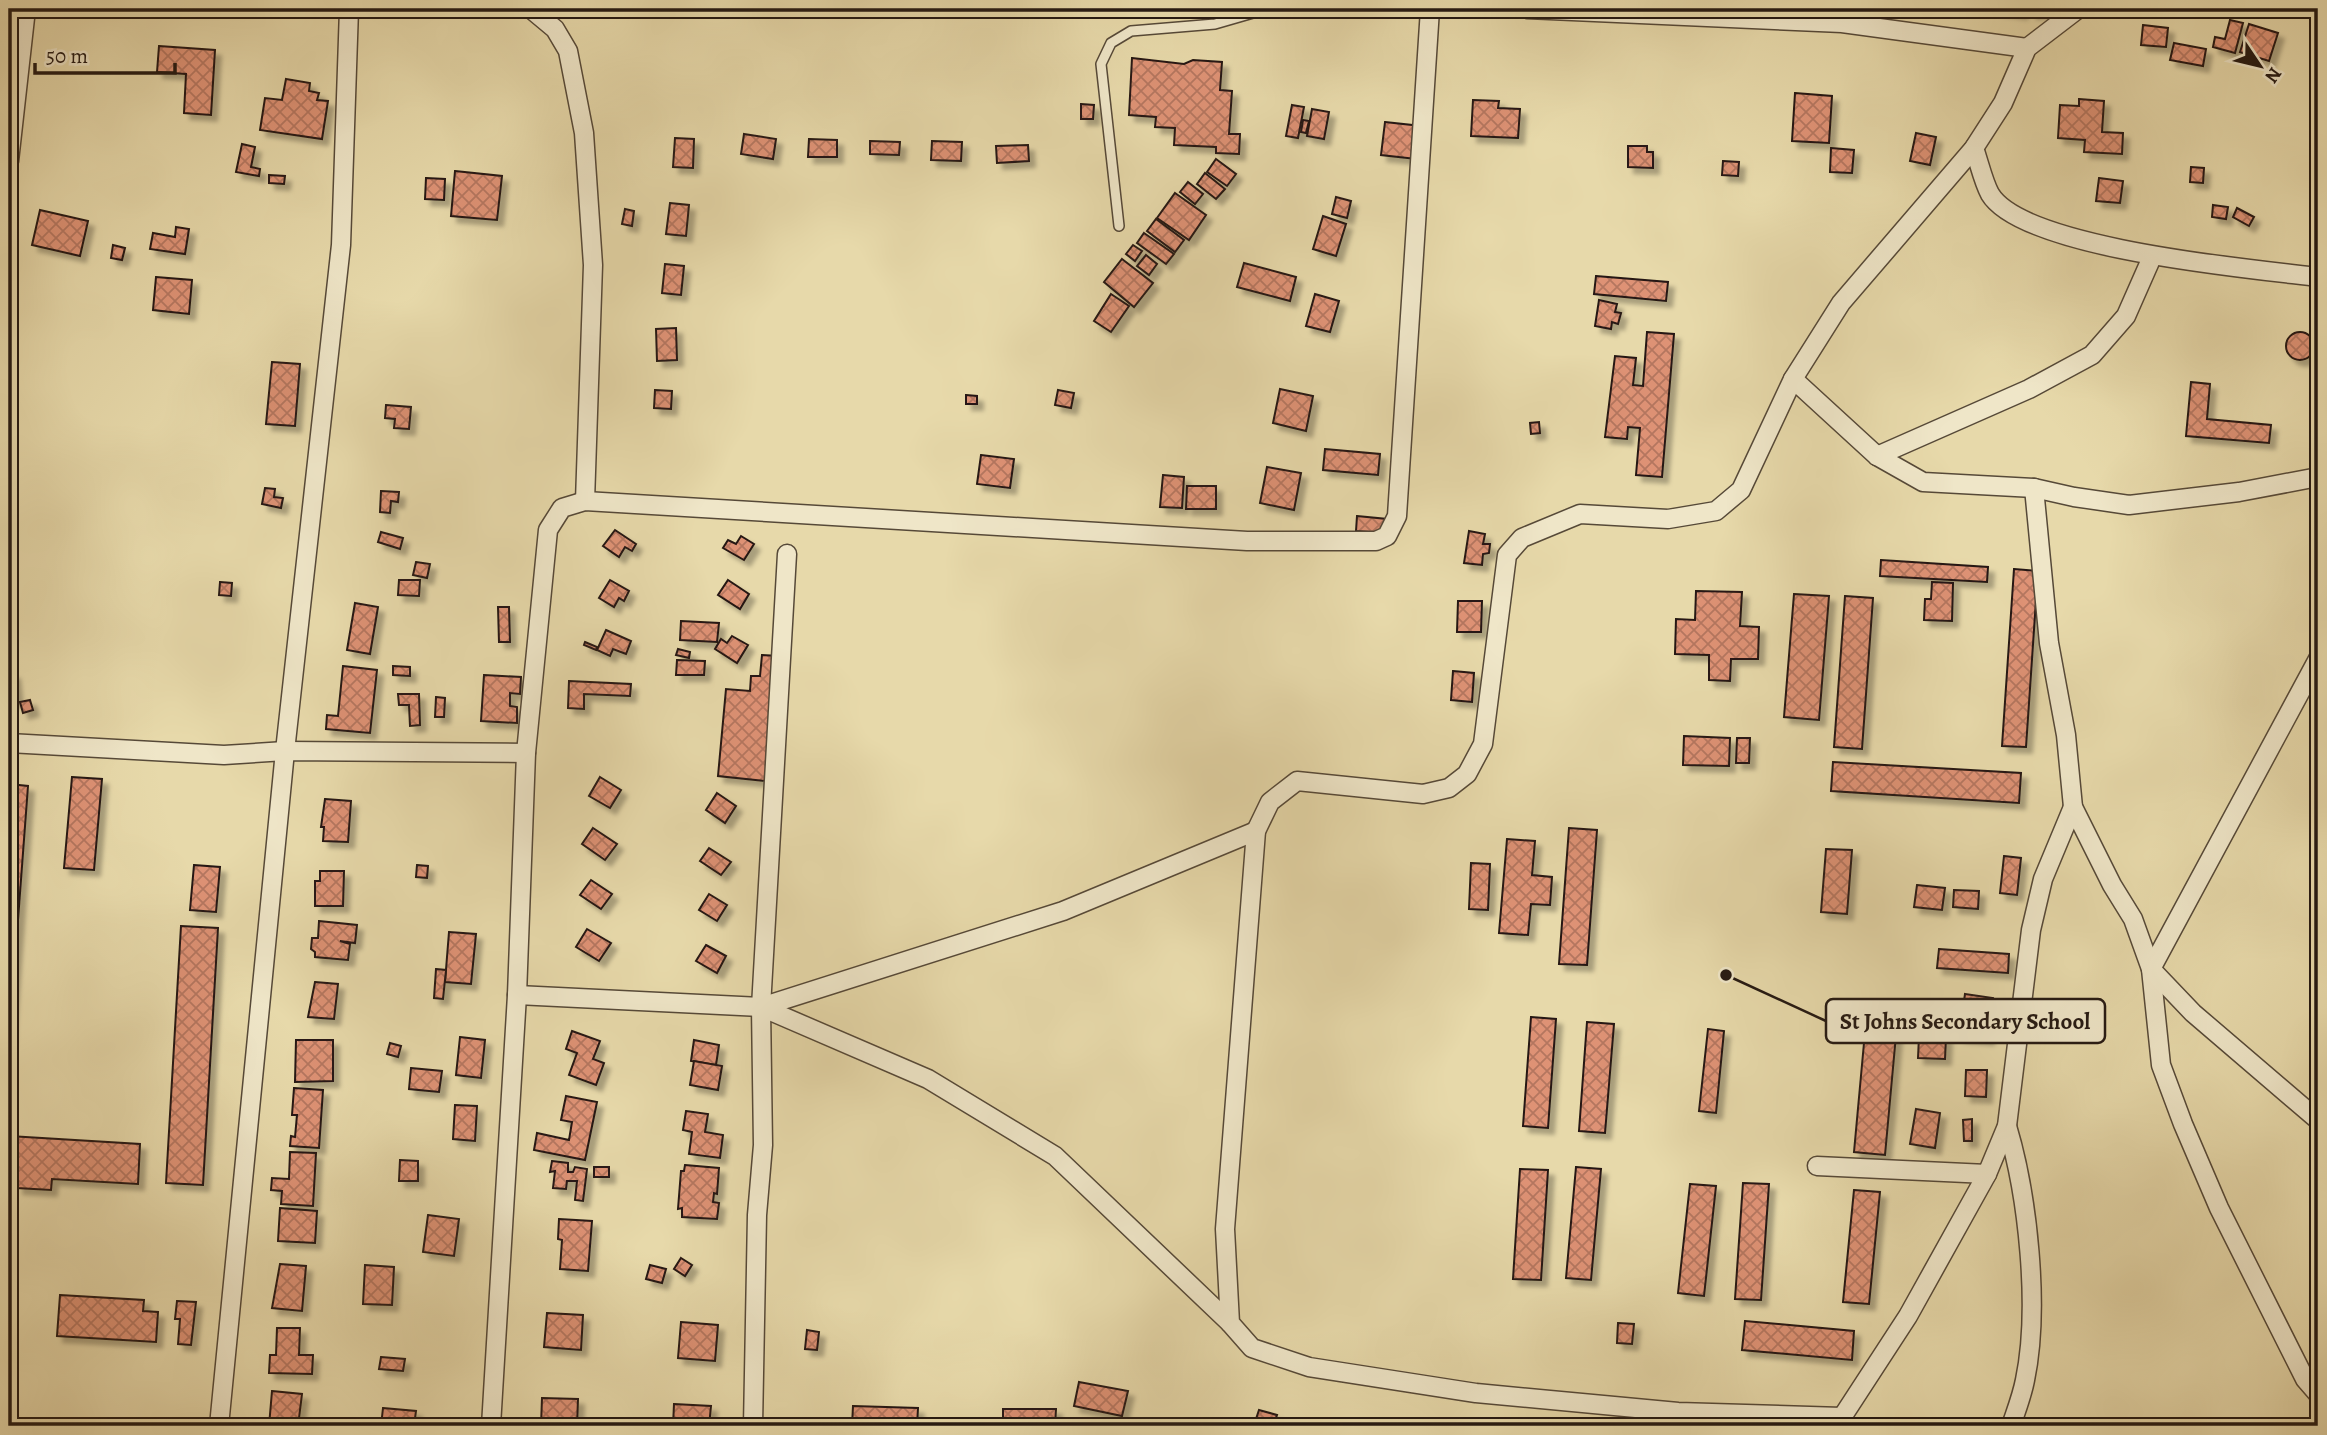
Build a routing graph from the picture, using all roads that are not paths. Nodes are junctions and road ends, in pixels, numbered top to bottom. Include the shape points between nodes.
1 (26, 9) edge
2 (349, 9) edge
3 (531, 9) edge
4 (1267, 9) edge
5 (1430, 9) edge
6 (1527, 9) edge
7 (2078, 9) edge
8 (2027, 48) junction
9 (1975, 148) junction
10 (9, 162) edge
11 (1119, 226) dead end
12 (2152, 257) junction
13 (2318, 277) edge
14 (1793, 379) junction
15 (1877, 456) junction
16 (2318, 477) edge
17 (2034, 488) junction
18 (585, 501) junction
19 (788, 554) dead end
20 (2318, 659) edge
21 (9, 743) edge
22 (285, 751) junction
23 (526, 753) junction
24 (2073, 807) junction
25 (1256, 831) junction
26 (2151, 969) junction
27 (517, 995) junction
28 (761, 1007) junction
29 (2318, 1120) edge
30 (2007, 1126) junction
31 (1817, 1166) dead end
32 (1987, 1174) junction
33 (1230, 1323) junction
34 (2318, 1394) edge
35 (1839, 1422) edge
36 (219, 1426) edge
37 (491, 1426) edge
38 (753, 1426) edge
39 (2011, 1426) edge

1 - 10 street
2 - 22 street via 341,245
3 - 18 street via 555,29 568,51 584,133 593,265
4 - 11 lane via 1215,24 1131,31 1111,43 1101,64
5 - 18 street via 1397,516 1387,536 1376,541 1247,541
6 - 8 street via 1842,23
7 - 8 street
8 - 9 street via 2003,103
9 - 12 street via 1991,195 2029,224
9 - 14 street via 1841,303
12 - 13 street
12 - 15 street via 2126,316 2092,355 2029,389
14 - 15 street
14 - 25 street via 1741,490 1716,511 1668,519 1580,514 1522,538 1507,555 1483,744 1467,774 1449,788 1423,794 1297,782 1270,802
15 - 17 street via 1923,482
16 - 17 street via 2129,505
17 - 24 street via 2049,643
18 - 23 street via 562,508 548,530
19 - 28 street
20 - 26 street
21 - 22 street via 225,755
22 - 23 street
22 - 36 street
23 - 27 street
24 - 26 street via 2133,919
24 - 30 street via 2043,879 2031,930
25 - 28 street via 1063,911
25 - 33 street via 1225,1229
26 - 29 street via 2193,1013
26 - 34 street via 2161,1065 2183,1124 2292,1355
27 - 28 street
27 - 37 street
28 - 33 street via 928,1079 1055,1156
28 - 38 street via 763,1145 757,1215
30 - 32 street
30 - 39 street via 2021,1171 2030,1268 2025,1380
31 - 32 street
32 - 35 street via 1908,1316
33 - 35 street via 1252,1348 1309,1367 1476,1392

